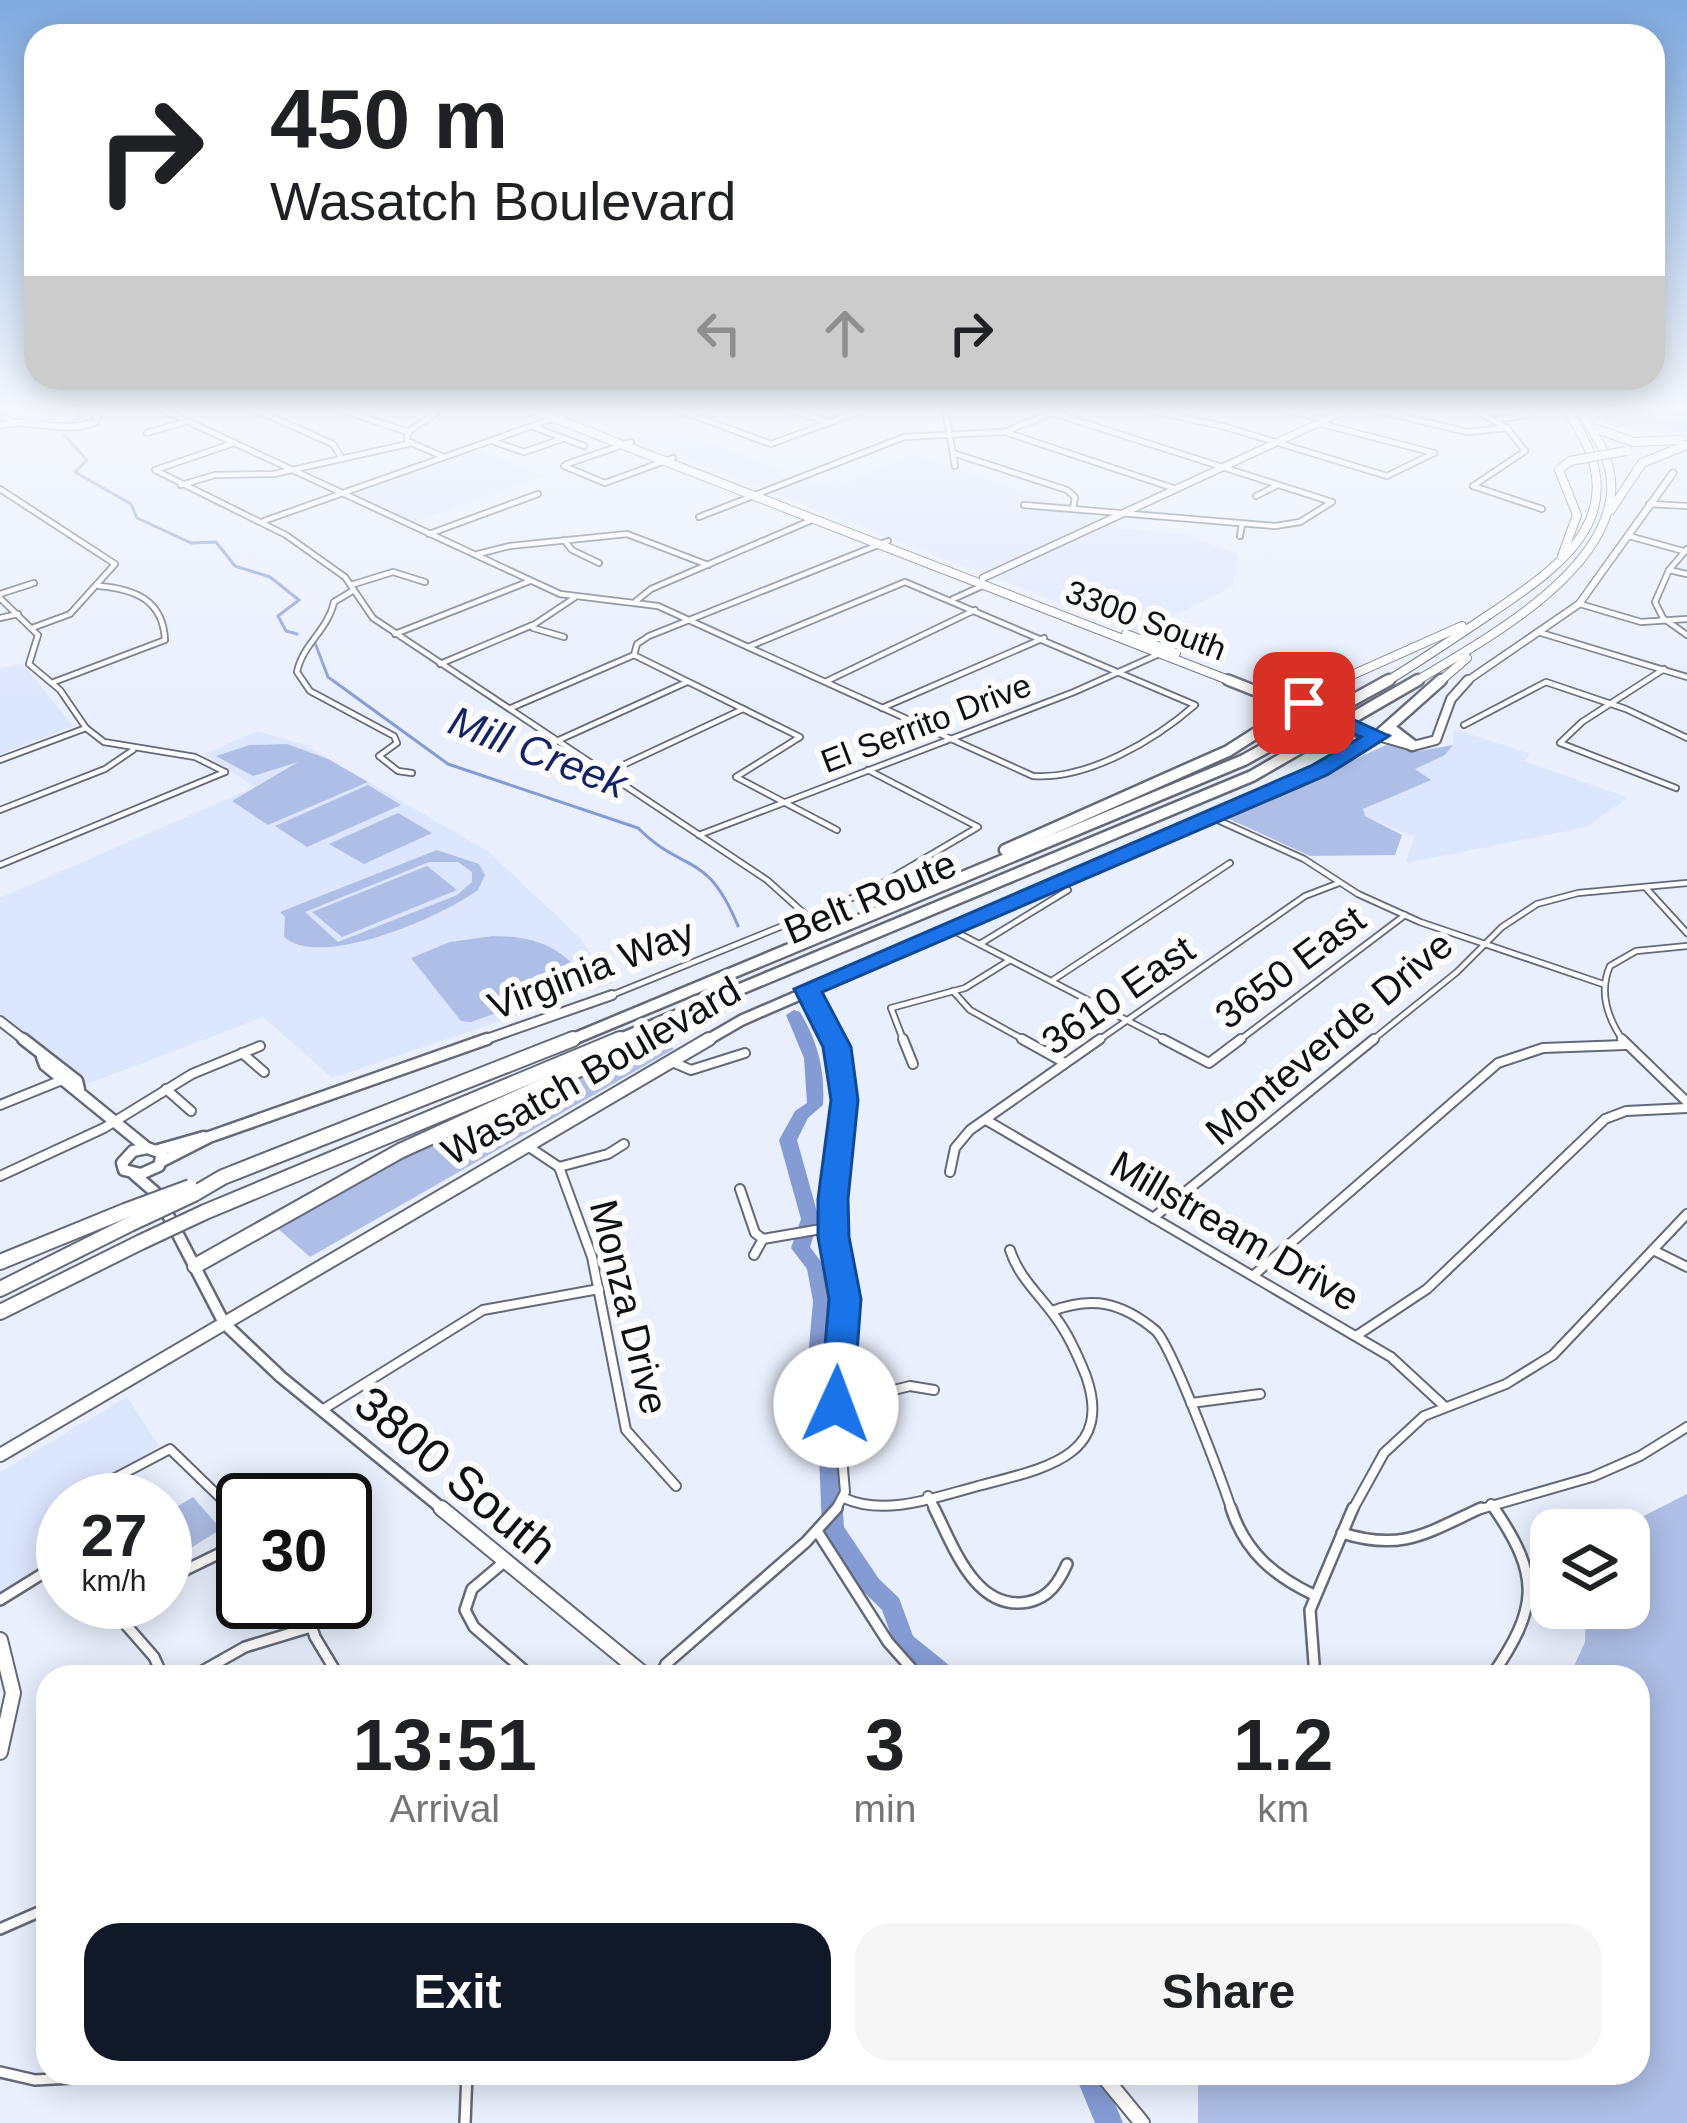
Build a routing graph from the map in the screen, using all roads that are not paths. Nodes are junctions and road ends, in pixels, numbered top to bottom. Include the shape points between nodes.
1 (27, 507) edge
2 (228, 507) edge
3 (304, 507) edge
4 (370, 507) edge
5 (502, 507) edge
6 (726, 507) edge
7 (787, 507) edge
8 (794, 507) edge
9 (1049, 507) edge
10 (1138, 507) edge
11 (1324, 507) edge
12 (1536, 507) edge
13 (1574, 507) edge
14 (1593, 507) edge
15 (1607, 507) edge
16 (1614, 507) edge
17 (1647, 507) edge
18 (1073, 509) joint
19 (1542, 509) dead end
20 (1125, 513) junction
21 (699, 518) dead end
22 (814, 519) junction
23 (261, 522) junction
24 (1604, 522) junction
25 (1242, 524) junction
26 (429, 534) junction
27 (1240, 536) dead end
28 (1629, 536) junction
29 (564, 540) junction
30 (888, 541) junction
31 (877, 544) junction
32 (1685, 550) edge
33 (475, 555) junction
34 (599, 563) dead end
35 (708, 565) junction
36 (1558, 566) junction
37 (1670, 570) junction
38 (1687, 574) edge
39 (530, 581) junction
40 (425, 582) dead end
41 (983, 582) junction
42 (34, 583) dead end
43 (99, 586) junction
44 (352, 587) junction
45 (0, 596) edge
46 (574, 598) junction
47 (636, 601) junction
48 (950, 601) junction
49 (1506, 604) junction
50 (1579, 604) junction
51 (975, 610) junction
52 (18, 614) junction
53 (0, 619) edge
54 (1687, 619) edge
55 (688, 620) junction
56 (1668, 622) junction
57 (530, 627) junction
58 (32, 628) junction
59 (1538, 632) junction
60 (395, 634) junction
61 (1687, 635) edge
62 (564, 637) dead end
63 (1044, 638) junction
64 (1478, 643) junction
65 (748, 647) junction
66 (1163, 652) junction
67 (634, 655) junction
68 (440, 664) junction
69 (1664, 669) junction
70 (1118, 673) junction
71 (1687, 676) edge
72 (52, 682) junction
73 (687, 682) junction
74 (825, 682) junction
75 (1325, 688) junction
76 (1276, 696) junction
77 (1613, 704) junction
78 (1305, 707) junction
79 (881, 708) junction
80 (509, 709) junction
81 (743, 709) junction
82 (1464, 725) dead end
83 (86, 728) junction
84 (1390, 728) junction
85 (1369, 733) junction
86 (1687, 738) edge
87 (952, 740) junction
88 (556, 741) junction
89 (1412, 746) junction
90 (133, 750) junction
91 (0, 760) edge
92 (868, 770) junction
93 (412, 773) dead end
94 (606, 773) junction
95 (1676, 788) dead end
96 (783, 803) junction
97 (0, 810) edge
98 (1210, 817) junction
99 (837, 830) dead end
100 (699, 835) junction
101 (1230, 863) dead end
102 (0, 865) edge
103 (1339, 883) junction
104 (1687, 883) edge
105 (1646, 888) junction
106 (1068, 890) dead end
107 (1405, 915) junction
108 (807, 916) junction
109 (896, 922) junction
110 (850, 924) junction
111 (949, 928) junction
112 (1687, 933) edge
113 (980, 944) junction
114 (1482, 944) junction
115 (1687, 946) edge
116 (1010, 960) junction
117 (1052, 981) junction
118 (1603, 983) junction
119 (807, 989) junction
120 (953, 992) junction
121 (612, 995) joint
122 (0, 1021) edge
123 (1128, 1021) junction
124 (1625, 1045) junction
125 (260, 1046) dead end
126 (242, 1053) junction
127 (745, 1053) dead end
128 (42, 1057) junction
129 (670, 1060) junction
130 (914, 1064) dead end
131 (1067, 1064) junction
132 (264, 1072) dead end
133 (62, 1080) junction
134 (79, 1089) junction
135 (166, 1089) junction
136 (0, 1105) edge
137 (1687, 1105) edge
138 (191, 1111) dead end
139 (986, 1120) junction
140 (117, 1126) junction
141 (624, 1144) dead end
142 (526, 1145) junction
143 (127, 1155) junction
144 (155, 1157) junction
145 (559, 1167) junction
146 (950, 1172) dead end
147 (134, 1174) junction
148 (0, 1175) edge
149 (740, 1189) dead end
150 (157, 1195) junction
151 (1687, 1214) edge
152 (128, 1218) junction
153 (1153, 1218) junction
154 (833, 1227) junction
155 (763, 1239) junction
156 (1010, 1250) dead end
157 (1653, 1250) junction
158 (754, 1256) dead end
159 (0, 1262) edge
160 (195, 1266) junction
161 (1687, 1267) edge
162 (1253, 1276) junction
163 (0, 1289) edge
164 (599, 1289) junction
165 (1052, 1311) junction
166 (0, 1312) edge
167 (224, 1323) junction
168 (1356, 1336) junction
169 (934, 1390) dead end
170 (1260, 1394) dead end
171 (1191, 1403) junction
172 (836, 1405) junction
173 (1444, 1406) junction
174 (322, 1410) junction
175 (1687, 1427) edge
176 (0, 1455) edge
177 (124, 1473) edge
178 (676, 1486) dead end
179 (928, 1496) junction
180 (216, 1498) edge
181 (844, 1498) junction
182 (1491, 1504) junction
183 (820, 1527) junction
184 (1342, 1533) junction
185 (504, 1562) junction
186 (1067, 1564) dead end
187 (36, 1578) edge
188 (1315, 1596) junction
189 (0, 1600) edge
190 (132, 1629) edge
191 (304, 1629) edge
192 (312, 1629) edge
193 (0, 1640) edge
194 (158, 1665) edge
195 (213, 1665) edge
196 (332, 1665) edge
197 (518, 1665) edge
198 (632, 1665) edge
199 (666, 1665) edge
200 (908, 1665) edge
201 (1314, 1665) edge
202 (1500, 1665) edge
203 (0, 1751) edge
204 (36, 1913) edge
205 (0, 1929) edge
206 (0, 2072) edge
207 (36, 2080) edge
208 (467, 2085) edge
209 (1111, 2085) edge
210 (465, 2123) edge
211 (1142, 2123) edge

1 - 43 street via 112,559 115,568
2 - 23 street
3 - 23 street
4 - 26 street
5 - 26 street
6 - 21 street
7 - 22 main road, 3300 South
8 - 30 main road, 3300 South
9 - 18 street
10 - 20 street
11 - 25 street via 1282,526
12 - 19 street
13 - 36 highway, bridge
14 - 36 highway, Belt Route
15 - 24 highway
16 - 24 highway, Belt Route
17 - 28 street
18 - 20 street
20 - 25 street
20 - 41 street
22 - 31 main road, 3300 South
22 - 35 street
23 - 44 street
24 - 64 highway, Belt Route via 1562,584
25 - 27 street
26 - 33 street
28 - 32 street
28 - 50 street
29 - 33 street
29 - 34 street
29 - 35 street via 630,535
30 - 31 street
30 - 41 main road, 3300 South
31 - 41 main road, 3300 South
31 - 55 street
32 - 37 street
33 - 39 street
35 - 47 street
36 - 49 highway, Belt Route
37 - 38 street
37 - 56 street via 1655,602
39 - 46 street
39 - 60 street
40 - 44 street via 393,572
41 - 48 street
41 - 66 main road, 3300 South
42 - 45 street
43 - 58 street via 68,616
43 - 72 street via 149,598 162,613 165,640
44 - 60 street
44 - 93 street via 304,648 300,680 394,736 397,743 379,756
45 - 52 street
46 - 47 street
46 - 57 street
47 - 55 street
48 - 51 street
48 - 65 street via 905,582
49 - 75 highway
49 - 110 highway, Belt Route via 1291,738
50 - 56 street
50 - 59 street
51 - 63 street
51 - 74 street
52 - 53 street
52 - 58 street
54 - 56 street
55 - 65 street
55 - 67 street via 642,640
56 - 61 street
57 - 62 street
57 - 68 street
58 - 72 street via 38,640 29,664
59 - 69 street
59 - 89 street via 1464,683 1436,740
60 - 68 street
63 - 70 street
63 - 79 street
64 - 84 highway
64 - 109 highway, Belt Route via 1252,776
65 - 74 street
66 - 70 street, El Serrito Drive
66 - 76 main road, 3300 South
67 - 73 street
67 - 80 street
68 - 80 street
69 - 71 street
69 - 77 street
70 - 87 street, El Serrito Drive
70 - 87 street via 1195,705 1115,754 1044,780
72 - 83 street
73 - 81 street
73 - 88 street
74 - 79 street
75 - 76 highway
75 - 78 highway
76 - 78 main road, 3300 South
76 - 110 highway via 1283,716 1228,751
77 - 82 street via 1540,682
77 - 86 street
77 - 95 street via 1561,745
78 - 85 main road, 3300 South, bridge
79 - 87 street
80 - 88 street
81 - 94 street
81 - 96 street via 801,739 736,776
83 - 90 street
83 - 91 street
84 - 85 highway
84 - 89 highway
85 - 89 street
85 - 98 main road, Wasatch Boulevard via 1337,762
87 - 92 street, El Serrito Drive
88 - 94 street
90 - 97 street via 105,770
90 - 102 street via 195,758 225,772
92 - 96 street, El Serrito Drive
92 - 108 street, Virginia Way via 979,825 877,887
94 - 100 street
96 - 99 street
96 - 100 street, El Serrito Drive
98 - 103 street
98 - 111 main road, Wasatch Boulevard
100 - 108 street
101 - 117 street
103 - 107 street
103 - 123 street, 3610 East via 1305,896
104 - 105 street, Monteverde Drive
105 - 112 street
105 - 114 street, Monteverde Drive via 1539,903
106 - 113 street
107 - 114 street
107 - 123 street, 3650 East via 1209,1063
108 - 121 street, Virginia Way
109 - 160 highway via 400,1151
109 - 166 highway, Belt Route, bridge via 206,1212
110 - 152 highway, Belt Route, bridge
111 - 113 street
111 - 119 main road, Wasatch Boulevard
113 - 116 street
114 - 118 street
114 - 153 street, Monteverde Drive via 1457,973
115 - 118 street via 1619,957
116 - 117 street
116 - 120 street
117 - 123 street
118 - 124 street via 1609,1022
119 - 129 main road, Wasatch Boulevard
119 - 154 street via 842,1066
120 - 130 street via 892,1006
120 - 131 street via 973,1012
121 - 144 street, Virginia Way
122 - 128 street
123 - 131 street, 3610 East
124 - 137 street
124 - 162 street via 1543,1048 1498,1064
125 - 126 street
126 - 132 street
126 - 135 street
127 - 129 street via 691,1070
128 - 133 street
128 - 134 street
129 - 142 main road, Wasatch Boulevard
131 - 139 street, 3610 East
133 - 134 street
133 - 136 street
134 - 140 street
135 - 138 street
135 - 140 street
137 - 168 street via 1604,1118 1427,1289
139 - 146 street, 3610 East via 958,1143
139 - 153 street, Millstream Drive
140 - 143 street
140 - 144 street
140 - 148 street
141 - 145 street
142 - 145 street, Monza Drive
142 - 167 main road, Wasatch Boulevard
143 - 144 street
143 - 147 street via 122,1167
144 - 147 street
144 - 150 street
145 - 164 street, Monza Drive
147 - 150 street
149 - 155 street
150 - 160 street
151 - 157 street
152 - 159 highway
152 - 163 highway, Belt Route
153 - 162 street, Millstream Drive
154 - 155 street
154 - 172 street via 845,1299
155 - 158 street
156 - 165 street via 1014,1267
157 - 161 street
157 - 173 street via 1553,1355 1506,1384
160 - 167 street
162 - 168 street, Millstream Drive
164 - 174 street via 483,1310
164 - 178 street, Monza Drive via 626,1430
165 - 171 street via 1100,1300 1150,1324
165 - 179 street via 1091,1400 1086,1441 1062,1460
167 - 174 street, 3800 South
167 - 176 main road, Wasatch Boulevard
168 - 173 street, Millstream Drive via 1412,1372
169 - 172 street via 910,1386
170 - 171 street
171 - 188 street via 1238,1529 1277,1578
172 - 181 street
173 - 184 street via 1384,1453
174 - 185 street, 3800 South
175 - 182 street via 1592,1477
177 - 180 street via 173,1450
179 - 181 street via 882,1508
179 - 186 street via 982,1589 1037,1602 1061,1582
181 - 183 street
182 - 184 street via 1402,1543
182 - 202 street via 1524,1556 1531,1600 1520,1637
183 - 199 street
183 - 200 street
184 - 188 street
185 - 197 street via 472,1589 465,1610
185 - 198 street, 3800 South
187 - 189 street
188 - 201 street via 1308,1620
190 - 194 street
191 - 195 street
192 - 196 street
193 - 203 street via 13,1693
204 - 205 street
206 - 207 street
208 - 210 street
209 - 211 street

